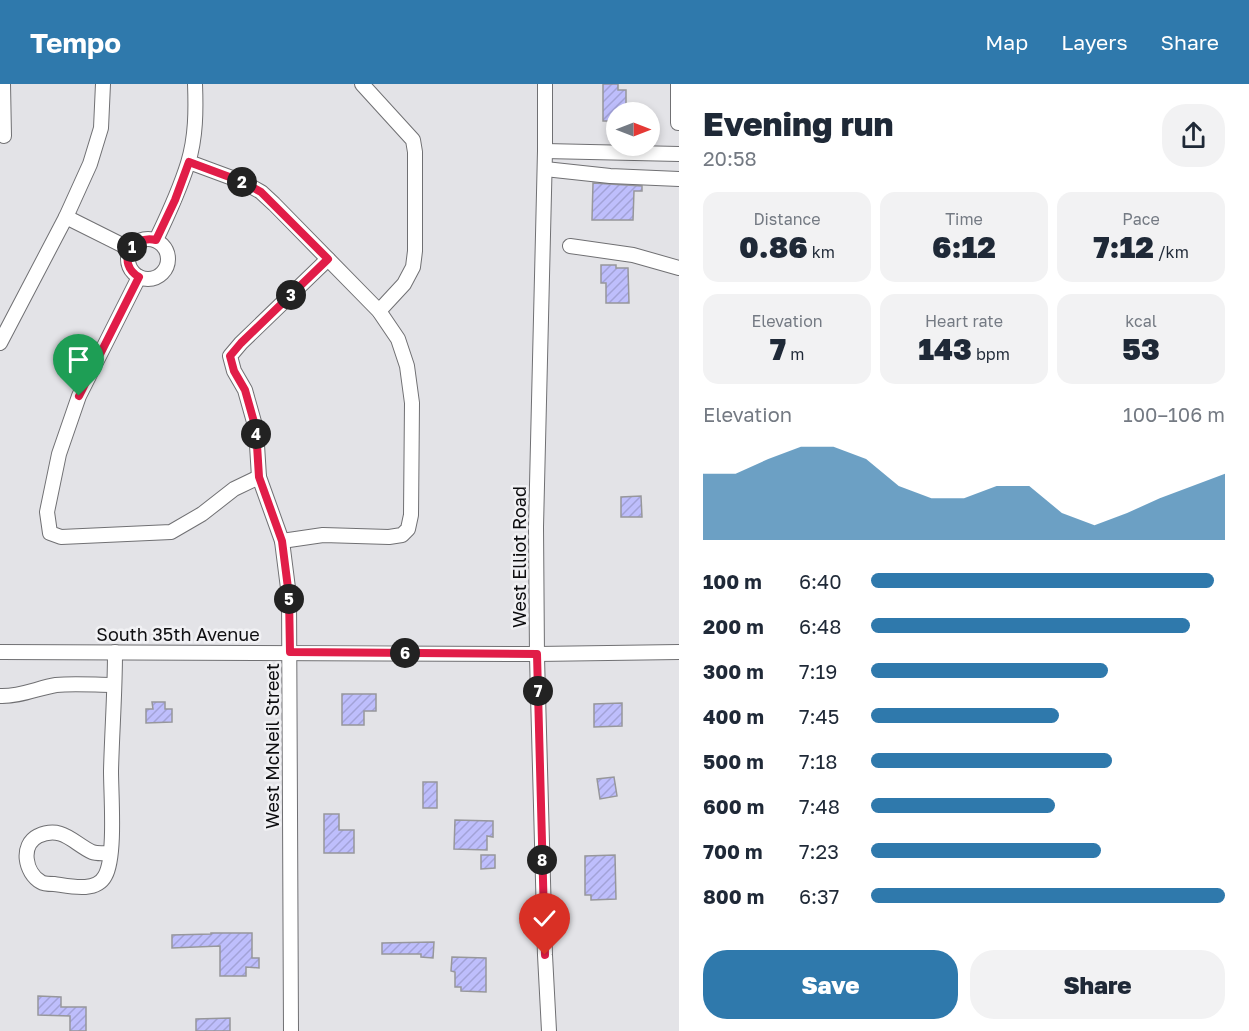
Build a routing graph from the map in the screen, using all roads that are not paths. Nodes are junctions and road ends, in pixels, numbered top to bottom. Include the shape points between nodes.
1 (3, 84) edge
2 (103, 84) edge
3 (195, 84) edge
4 (362, 84) edge
5 (545, 84) edge
6 (678, 84) edge
7 (678, 123) edge
8 (4, 135) dead end
9 (545, 151) junction
10 (679, 154) edge
11 (189, 162) junction
12 (545, 169) junction
13 (679, 179) edge
14 (66, 218) junction
15 (156, 240) junction
16 (570, 246) dead end
17 (130, 249) junction
18 (328, 259) junction
19 (679, 268) edge
20 (139, 277) junction
21 (379, 311) junction
22 (5, 323) edge
23 (0, 343) edge
24 (259, 477) junction
25 (282, 541) junction
26 (0, 652) edge
27 (115, 652) junction
28 (290, 652) junction
29 (679, 652) edge
30 (537, 654) junction
31 (114, 685) junction
32 (0, 696) edge
33 (110, 854) junction
34 (291, 1031) edge
35 (549, 1031) edge

1 - 8 street
2 - 14 street via 101,128
3 - 11 street via 196,113
4 - 21 street via 413,140 415,152 412,267 404,284
5 - 9 street, West Elliot Road
6 - 7 street
9 - 10 street
9 - 12 street, West Elliot Road
11 - 15 street
11 - 18 street via 261,192
12 - 13 street
12 - 30 street, West Elliot Road via 536,527
14 - 17 street
14 - 22 street
15 - 17 street via 143,239
15 - 20 street via 166,249 166,269 150,280
16 - 19 street via 633,255
17 - 20 street via 129,266
18 - 21 street
18 - 24 street, West McNeil Street via 230,356 256,429
20 - 24 street via 79,396 59,454 47,512 50,533 61,537 171,532 234,489
21 - 25 street via 398,339 408,366 412,403 408,529 402,535 388,537 323,535
22 - 23 street
24 - 25 street, West McNeil Street
25 - 28 street, West McNeil Street via 289,596
26 - 27 street, South 35th Avenue
27 - 28 street, South 35th Avenue
27 - 31 street
28 - 30 street, South 35th Avenue
28 - 34 street, West McNeil Street
29 - 30 street, South 35th Avenue
30 - 35 street, West Elliot Road
31 - 32 street via 68,684
31 - 33 street
33 - 33 street via 106,876 99,883 77,887 41,882 31,873 26,855 33,839 51,832 71,838 93,852

